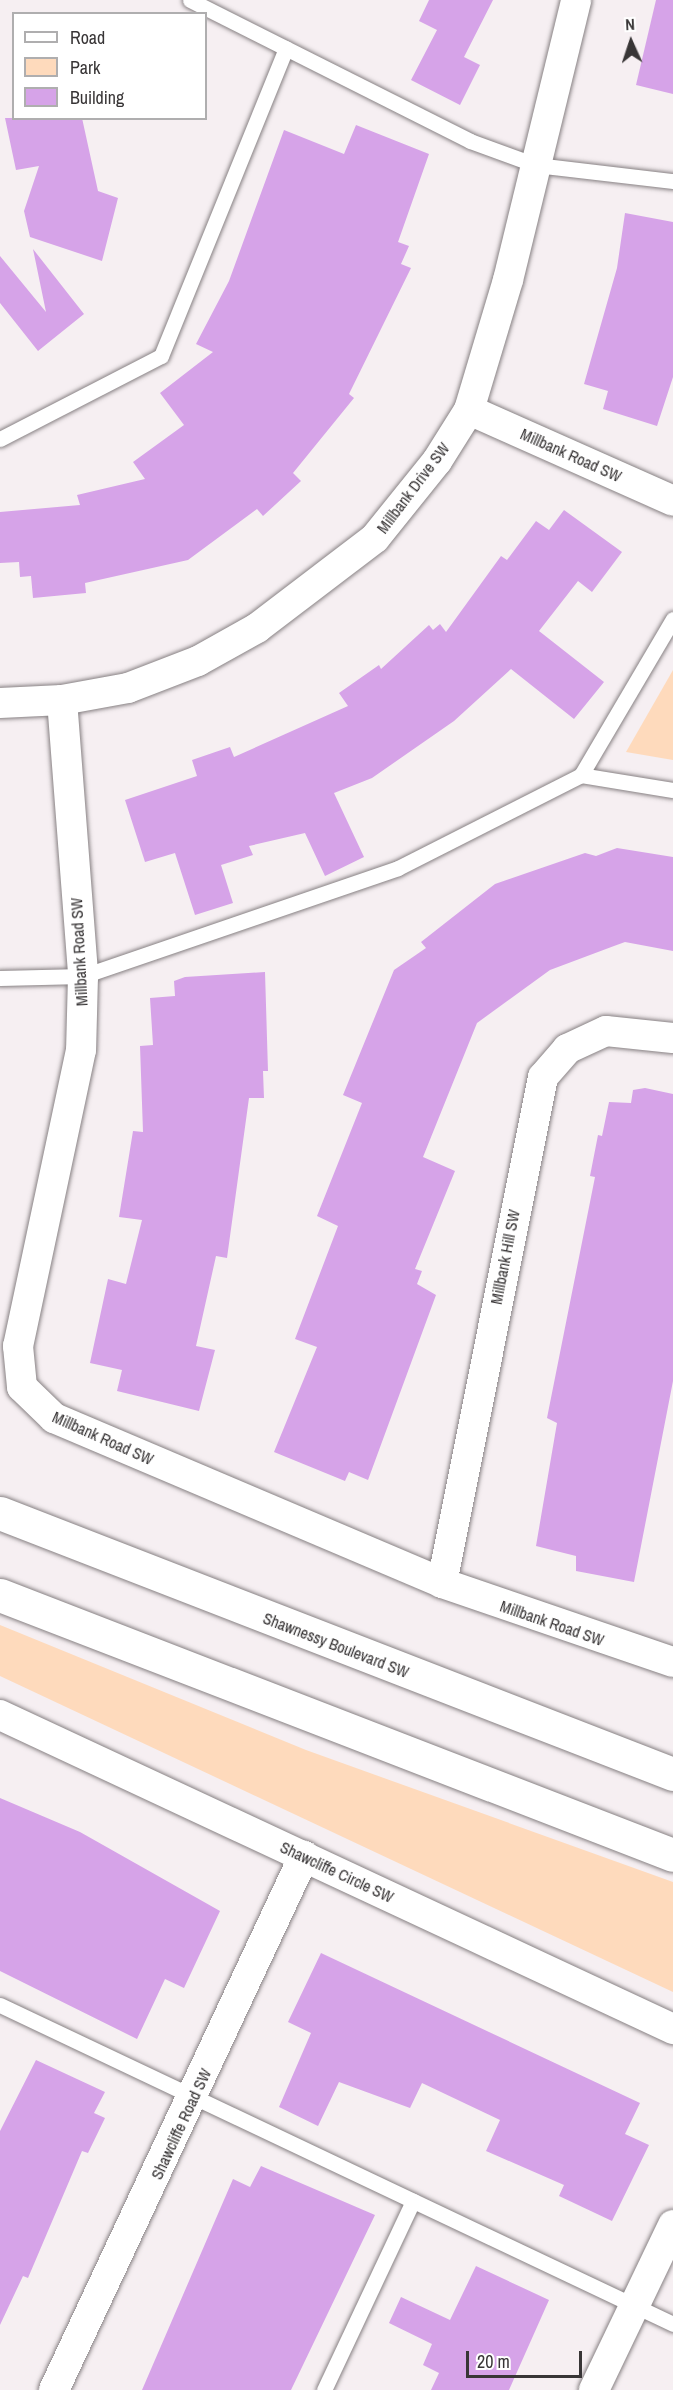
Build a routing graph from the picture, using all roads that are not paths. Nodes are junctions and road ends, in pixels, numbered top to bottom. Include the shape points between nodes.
1 (190, 0) edge
2 (576, 0) edge
3 (286, 48) junction
4 (536, 165) junction
5 (673, 181) edge
6 (469, 410) junction
7 (0, 439) edge
8 (673, 501) edge
9 (673, 619) edge
10 (62, 700) junction
11 (0, 703) edge
12 (581, 775) junction
13 (673, 790) edge
14 (83, 976) junction
15 (0, 978) edge
16 (673, 1038) edge
17 (0, 1513) edge
18 (442, 1583) junction
19 (0, 1595) edge
20 (673, 1662) edge
21 (0, 1715) edge
22 (673, 1774) edge
23 (673, 1855) edge
24 (304, 1856) junction
25 (0, 2005) edge
26 (673, 2029) edge
27 (195, 2097) junction
28 (413, 2201) junction
29 (673, 2225) edge
30 (634, 2305) junction
31 (673, 2324) edge
32 (54, 2390) edge
33 (324, 2390) edge
34 (594, 2390) edge

1 - 3 lane
2 - 4 street, Millbank Drive SW
3 - 4 lane via 470,141
3 - 7 lane via 161,356
4 - 5 lane
4 - 6 street, Millbank Drive SW
6 - 8 street, Millbank Road SW
6 - 10 street, Millbank Drive SW via 437,461 375,537 257,628 198,661 138,684
9 - 12 lane
10 - 11 street, Millbank Drive SW
10 - 14 street, Millbank Road SW
12 - 13 lane
12 - 14 lane via 398,868
14 - 15 lane
14 - 18 street, Millbank Road SW via 81,1050 18,1346 22,1388 54,1418
16 - 18 street, Millbank Hill SW via 606,1031 567,1049 543,1077
17 - 22 main road, Shawnessy Boulevard SW
18 - 20 street, Millbank Road SW
19 - 23 main road
21 - 24 street, Shawcliffe Circle SW
24 - 26 street, Shawcliffe Circle SW
24 - 27 street, Shawcliffe Road SW
25 - 27 lane
27 - 28 lane
27 - 32 street, Shawcliffe Road SW
28 - 30 lane
28 - 33 lane
29 - 30 street
30 - 31 lane
30 - 34 street

